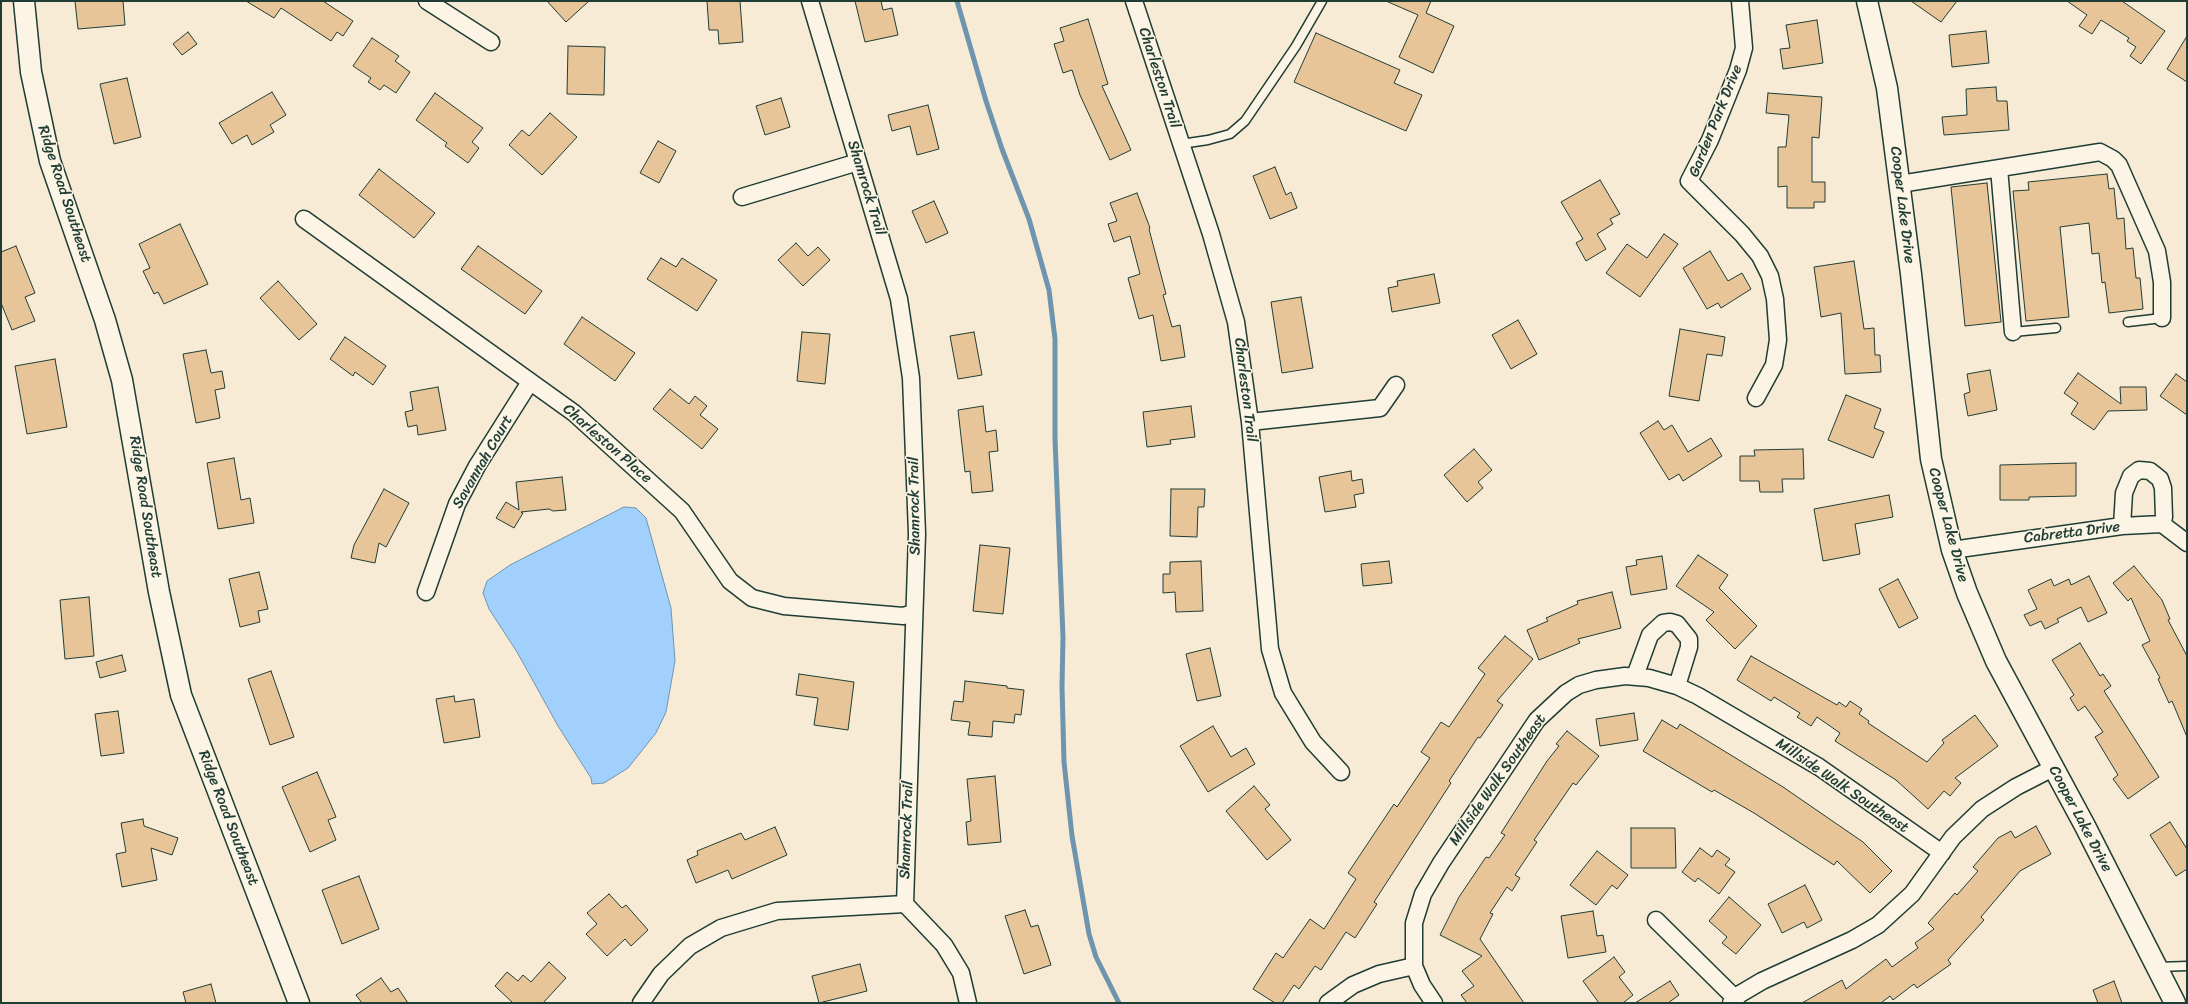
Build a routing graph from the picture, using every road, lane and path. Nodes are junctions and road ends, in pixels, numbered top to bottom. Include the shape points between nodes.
1 (24, 1) edge
2 (427, 1) edge
3 (810, 1) edge
4 (1134, 1) edge
5 (1322, 1) edge
6 (1740, 1) edge
7 (1867, 1) edge
8 (491, 42) dead end
9 (1181, 144) junction
10 (858, 162) junction
11 (1999, 168) junction
12 (1900, 184) junction
13 (742, 197) dead end
14 (304, 219) dead end
15 (2162, 318) joint
16 (2128, 322) dead end
17 (2056, 328) dead end
18 (2013, 332) joint
19 (530, 382) junction
20 (1396, 385) dead end
21 (1756, 398) dead end
22 (1250, 422) junction
23 (2162, 524) junction
24 (2122, 526) junction
25 (2187, 543) edge
26 (1952, 550) junction
27 (426, 592) dead end
28 (914, 613) junction
29 (1635, 676) junction
30 (1677, 686) junction
31 (2054, 768) junction
32 (1341, 772) dead end
33 (1942, 853) junction
34 (905, 904) junction
35 (1656, 920) dead end
36 (1414, 966) junction
37 (2187, 966) edge
38 (2156, 967) junction
39 (1733, 1000) edge
40 (299, 1003) edge
41 (641, 1003) edge
42 (968, 1003) edge
43 (1328, 1003) edge
44 (1434, 1003) edge
45 (2175, 1003) edge

1 - 40 street, Ridge Road Southeast via 32,79 48,154 105,320 122,380 159,592 181,695
2 - 8 street
3 - 10 street, Shamrock Trail
4 - 9 street, Charleston Trail
5 - 9 lane via 1296,46 1245,121 1230,134
6 - 21 street, Garden Park Drive via 1744,48 1738,70 1710,140 1690,181 1742,234 1760,256 1770,276 1775,299 1778,340 1774,365
7 - 12 street, Cooper Lake Drive via 1887,88
9 - 22 street, Charleston Trail via 1211,234 1236,322
10 - 13 street
10 - 28 street, Shamrock Trail via 899,299 911,378 918,534
11 - 12 street
11 - 15 street via 2100,152 2113,159 2119,165 2156,251 2162,282
11 - 18 street
12 - 26 street, Cooper Lake Drive via 1929,444
14 - 19 street, Charleston Place
15 - 16 lane
17 - 18 lane
19 - 27 street, Savannah Court via 477,466 457,504
19 - 28 street, Charleston Place via 574,413 682,511 730,581 752,598 784,606 903,616
20 - 22 street via 1380,408
22 - 32 street, Charleston Trail via 1270,649 1283,693 1313,742
23 - 24 street, Cabretta Drive
23 - 24 street via 2163,488 2160,479 2155,472 2139,470 2131,476 2124,493
23 - 25 street
24 - 26 street, Cabretta Drive
26 - 31 street, Cooper Lake Drive via 1996,661
28 - 34 street, Shamrock Trail
29 - 30 street, Millside Walk Southeast
29 - 30 street via 1650,635 1663,623 1670,622 1677,624 1689,638 1689,647
29 - 36 street, Millside Walk Southeast via 1611,677 1579,685 1551,705 1537,720 1422,894 1414,923
30 - 33 street, Millside Walk Southeast via 1819,767
31 - 33 street via 2016,787 1982,809 1958,832
31 - 38 street, Cooper Lake Drive
33 - 39 street via 1912,894 1878,925 1852,940 1762,981
34 - 41 street via 777,911 722,928 690,946 662,974
34 - 42 street via 944,945 961,973
35 - 39 street
36 - 43 street via 1379,974 1359,982 1340,992
36 - 44 street, Millside Walk Southeast
37 - 38 lane
38 - 45 street, Cooper Lake Drive

